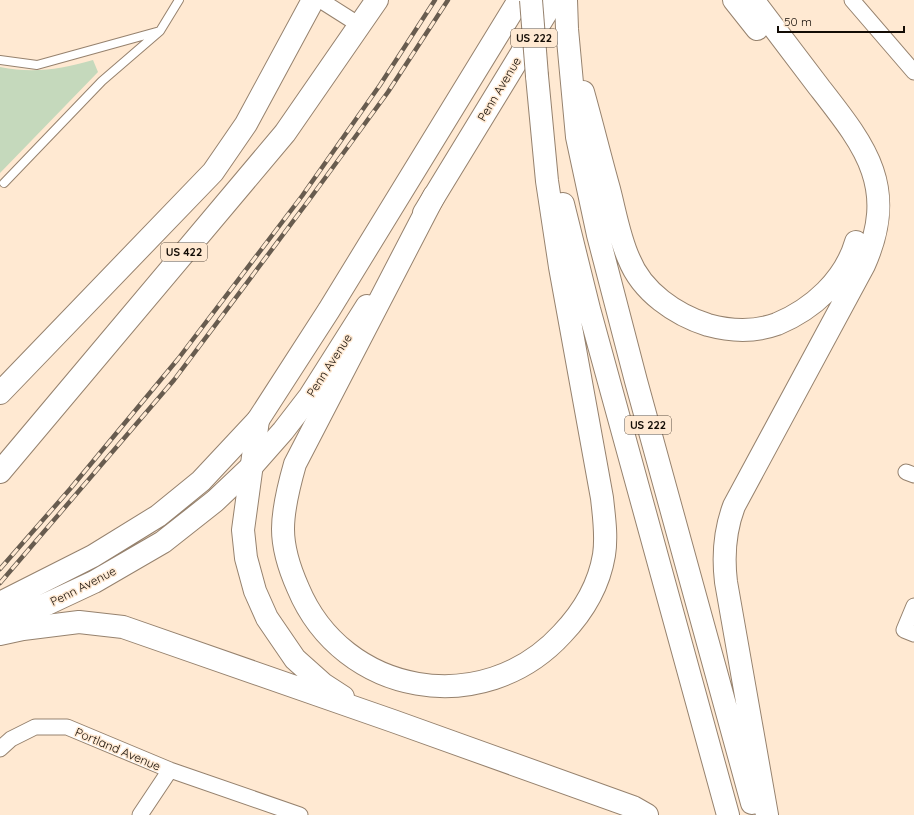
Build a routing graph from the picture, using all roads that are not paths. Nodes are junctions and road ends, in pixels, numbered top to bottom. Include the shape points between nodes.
1 (179, 0) edge
2 (314, 0) edge
3 (320, 0) edge
4 (377, 0) edge
5 (519, 0) edge
6 (531, 0) edge
7 (554, 0) edge
8 (566, 0) edge
9 (734, 0) edge
10 (753, 0) edge
11 (852, 0) edge
12 (360, 26) junction
13 (566, 29) junction
14 (160, 31) junction
15 (0, 60) edge
16 (914, 72) edge
17 (537, 76) junction
18 (4, 183) dead end
19 (434, 196) junction
20 (83, 373) junction
21 (0, 392) edge
22 (258, 420) junction
23 (0, 451) edge
24 (253, 465) junction
25 (0, 472) edge
26 (2, 602) edge
27 (914, 606) edge
28 (0, 626) edge
29 (0, 634) edge
30 (914, 634) edge
31 (393, 721) junction
32 (0, 749) edge
33 (170, 770) junction
34 (140, 815) edge
35 (300, 815) edge
36 (647, 815) edge
37 (728, 815) edge
38 (756, 815) edge
39 (767, 815) edge

1 - 14 lane
2 - 21 main road, US 422 via 246,124 213,172
3 - 12 street
4 - 12 main road, US 422
5 - 22 main road, Penn Avenue via 329,310
6 - 17 main road, US 222, bridge
7 - 19 main road, Penn Avenue
8 - 13 main road, US 222
9 - 13 main road via 848,149 860,179 863,206 861,227 854,249 846,267 834,283 792,317 756,329 715,327 688,318 657,297 633,268 623,244
10 - 39 main road via 861,142 875,175 878,206 876,230 866,260 734,506 727,533 724,555 726,582
11 - 16 street
12 - 20 main road, US 422 via 285,133
13 - 38 main road, US 222 via 577,137 598,235
14 - 15 lane via 37,65
14 - 18 lane via 102,82
17 - 19 main road via 547,181 560,267 602,498 606,535 604,556 595,585 582,609 557,640 533,661 502,677 470,686 440,687 404,682 383,674 348,652 325,632 303,600 294,578 283,530 295,464
17 - 37 main road, US 222 via 560,192 589,309
19 - 24 main road, Penn Avenue via 310,396
20 - 23 main road
20 - 25 main road, US 422
22 - 24 main road
22 - 26 main road, Penn Avenue via 201,481 158,516 93,556
24 - 28 main road, Penn Avenue via 215,501 163,542 94,582
24 - 31 main road via 243,530 246,558 255,591 267,618 295,659 323,684 355,704
27 - 30 street via 904,630
29 - 31 main road via 79,622 123,628
31 - 36 main road via 633,807
32 - 33 street, Portland Avenue via 11,739 35,727 67,727
33 - 34 street
33 - 35 street, Portland Avenue

